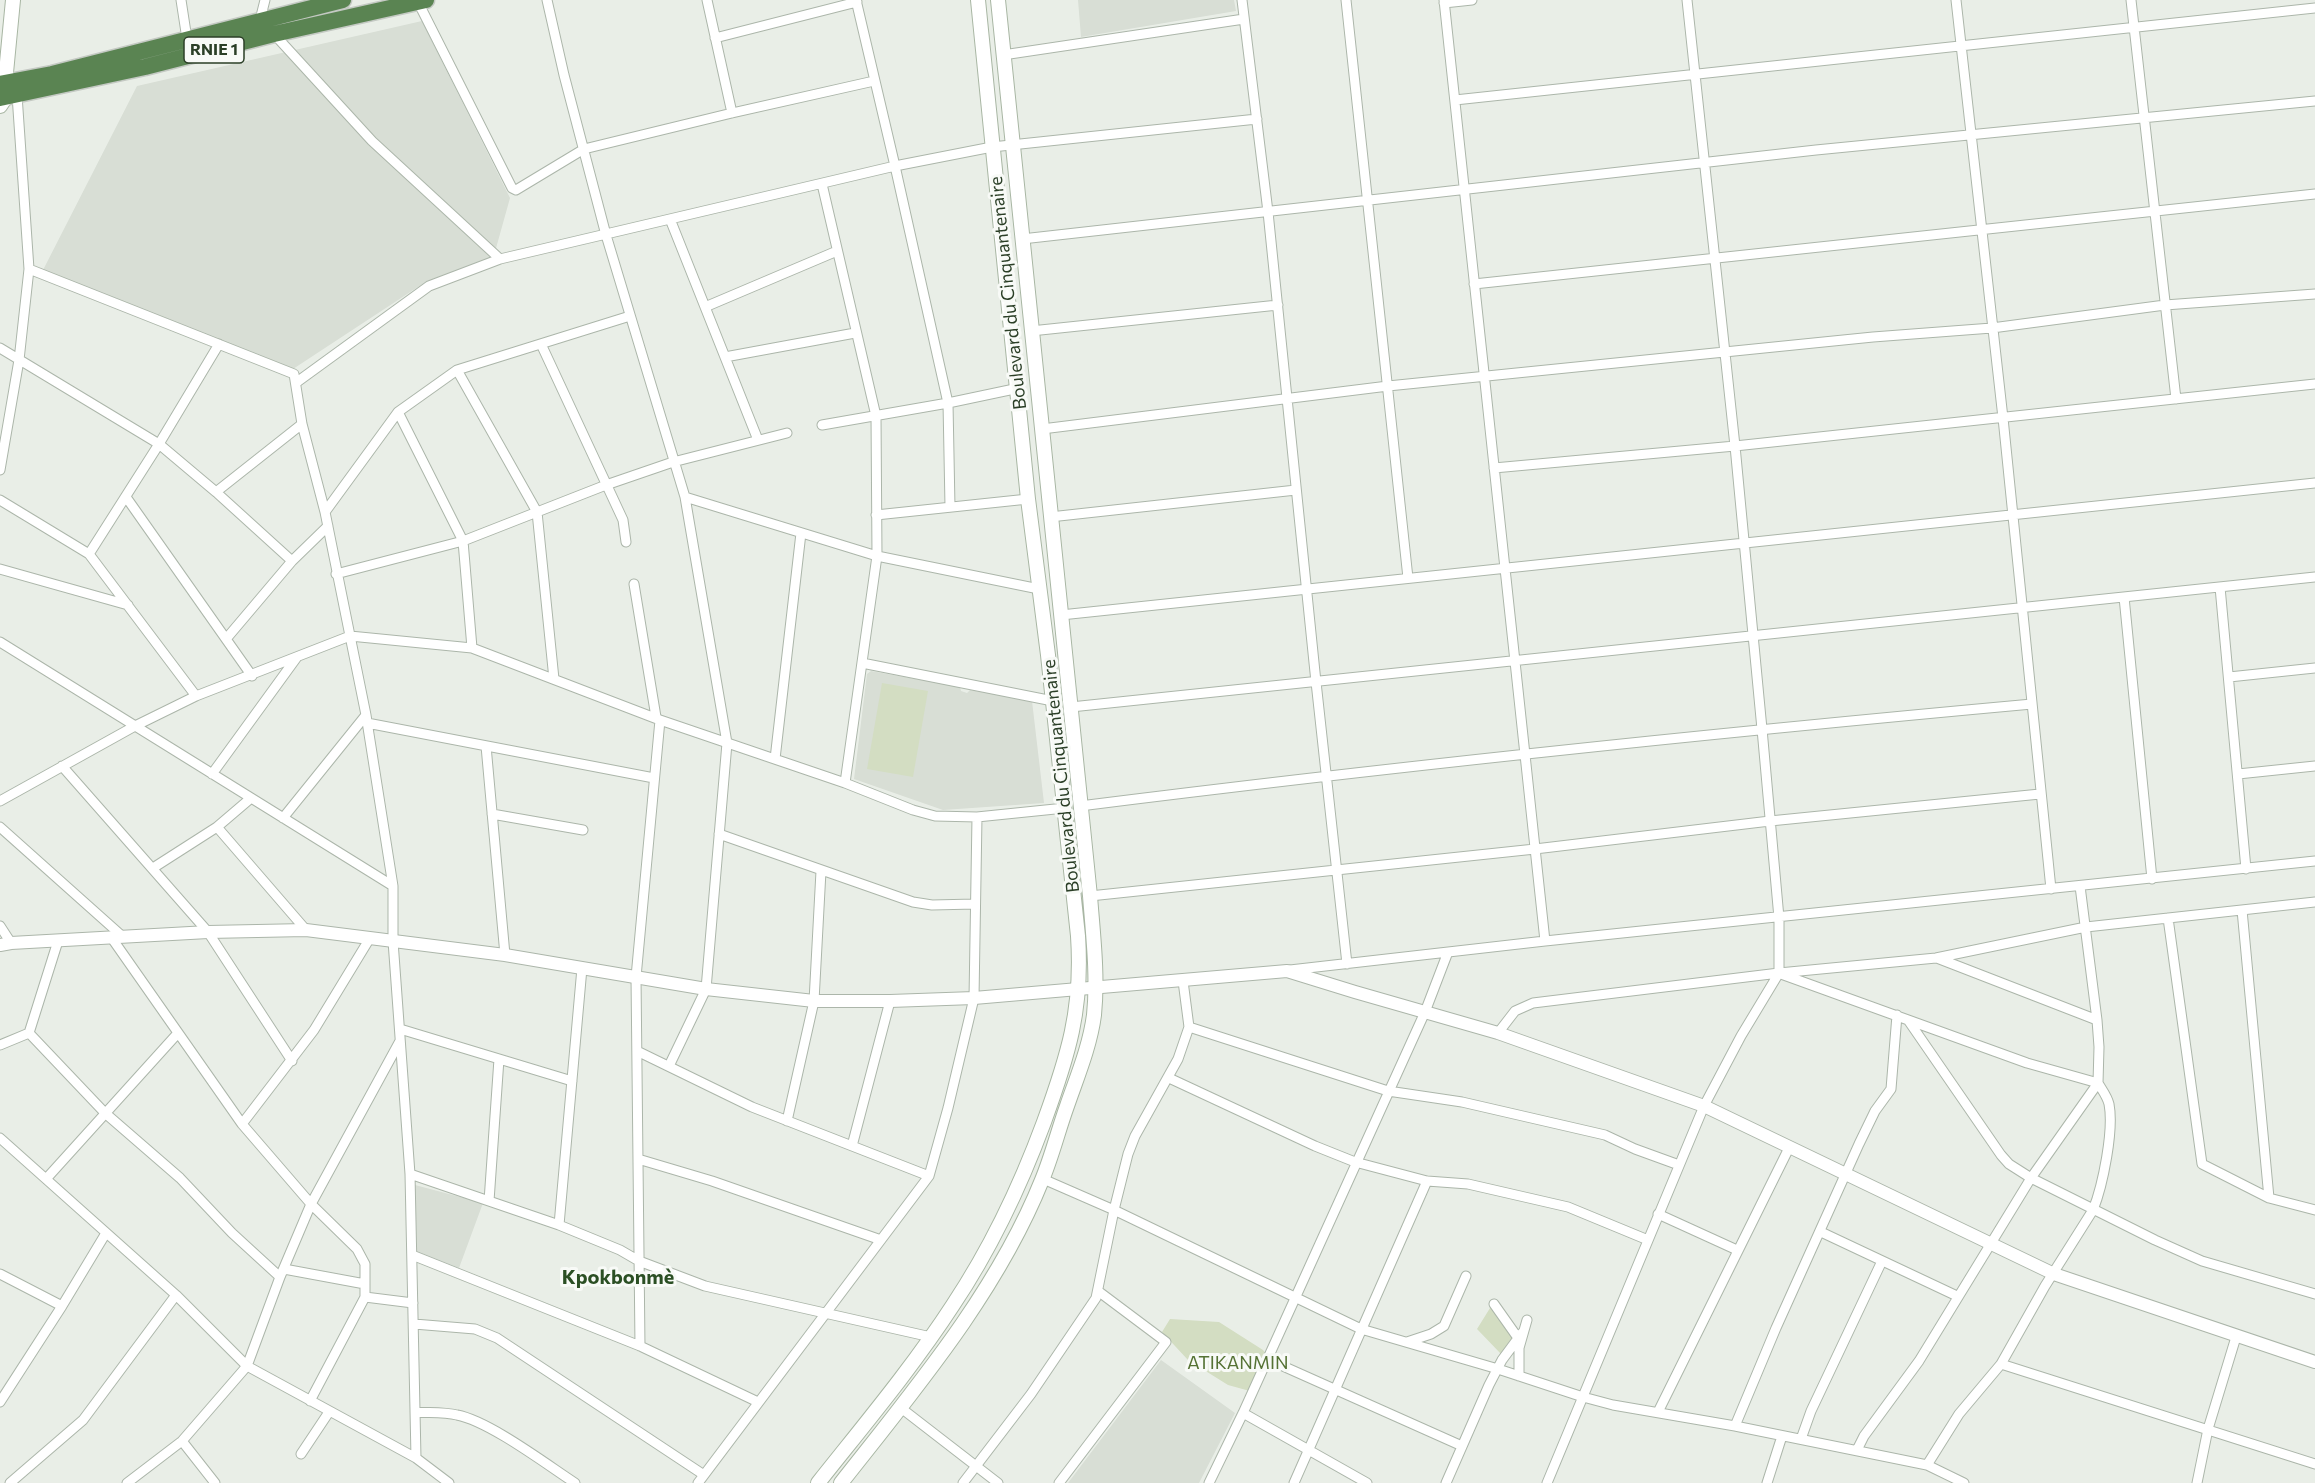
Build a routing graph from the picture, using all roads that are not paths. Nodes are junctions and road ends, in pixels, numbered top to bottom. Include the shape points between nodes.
1 (13, 0) edge
2 (181, 0) edge
3 (265, 0) edge
4 (343, 0) edge
5 (547, 0) edge
6 (707, 0) edge
7 (978, 0) edge
8 (998, 0) edge
9 (1242, 0) edge
10 (1347, 0) edge
11 (1472, 0) edge
12 (1687, 0) edge
13 (1956, 0) edge
14 (2131, 0) edge
15 (422, 1) edge
16 (856, 1) edge
17 (1444, 1) edge
18 (2315, 8) edge
19 (1244, 19) junction
20 (260, 20) junction
21 (2134, 27) junction
22 (274, 34) junction
23 (716, 38) junction
24 (188, 39) junction
25 (1961, 46) junction
26 (1004, 55) junction
27 (1694, 74) junction
28 (874, 81) junction
29 (4, 94) edge
30 (1455, 100) junction
31 (2315, 101) edge
32 (732, 113) junction
33 (1257, 119) junction
34 (2144, 119) junction
35 (1971, 135) junction
36 (1012, 144) junction
37 (992, 147) junction
38 (584, 149) junction
39 (1704, 163) junction
40 (896, 165) junction
41 (822, 183) junction
42 (1464, 189) junction
43 (2315, 194) edge
44 (1368, 200) junction
45 (2155, 211) junction
46 (1268, 212) junction
47 (670, 219) junction
48 (1981, 230) junction
49 (606, 234) junction
50 (1022, 239) junction
51 (837, 251) junction
52 (1715, 258) junction
53 (500, 259) junction
54 (29, 269) junction
55 (1474, 284) junction
56 (2315, 294) edge
57 (1278, 305) junction
58 (2165, 305) junction
59 (705, 307) junction
60 (630, 316) junction
61 (1992, 328) junction
62 (1031, 330) junction
63 (855, 333) junction
64 (219, 344) junction
65 (541, 344) junction
66 (0, 348) edge
67 (1724, 352) junction
68 (725, 357) junction
69 (19, 360) junction
70 (457, 370) junction
71 (1484, 377) junction
72 (297, 382) junction
73 (2315, 384) edge
74 (1388, 386) junction
75 (1019, 388) junction
76 (1287, 398) junction
77 (2176, 399) junction
78 (948, 403) junction
79 (398, 412) junction
80 (876, 416) junction
81 (2003, 418) junction
82 (302, 424) junction
83 (822, 425) dead end
84 (1041, 429) junction
85 (788, 433) dead end
86 (758, 440) junction
87 (159, 444) junction
88 (1735, 446) junction
89 (673, 462) junction
90 (1494, 468) junction
91 (0, 470) edge
92 (2315, 483) edge
93 (606, 485) junction
94 (1296, 490) junction
95 (216, 492) junction
96 (126, 497) junction
97 (685, 497) junction
98 (1029, 499) junction
99 (0, 500) edge
100 (950, 507) junction
101 (537, 512) junction
102 (325, 513) junction
103 (2013, 514) junction
104 (876, 515) junction
105 (1050, 517) junction
106 (328, 526) junction
107 (801, 533) junction
108 (462, 541) junction
109 (627, 542) dead end
110 (1743, 543) junction
111 (89, 555) junction
112 (877, 556) junction
113 (292, 561) junction
114 (1505, 568) junction
115 (0, 569) edge
116 (336, 574) junction
117 (2315, 577) edge
118 (1408, 578) junction
119 (634, 584) dead end
120 (2220, 587) junction
121 (1039, 589) junction
122 (1308, 589) junction
123 (2124, 597) junction
124 (128, 605) junction
125 (2022, 608) junction
126 (1061, 615) junction
127 (350, 636) junction
128 (1752, 636) junction
129 (226, 639) junction
130 (0, 642) edge
131 (472, 648) junction
132 (297, 657) junction
133 (1515, 661) junction
134 (862, 663) junction
135 (2315, 668) edge
136 (252, 676) junction
137 (2229, 677) junction
138 (554, 679) junction
139 (1316, 682) junction
140 (196, 696) junction
141 (1053, 701) junction
142 (2032, 704) junction
143 (1071, 706) junction
144 (366, 719) junction
145 (658, 719) junction
146 (135, 726) junction
147 (1762, 729) junction
148 (727, 743) junction
149 (486, 746) junction
150 (1525, 754) junction
151 (775, 759) junction
152 (62, 766) junction
153 (2315, 766) edge
154 (212, 774) junction
155 (2238, 774) junction
156 (1327, 775) junction
157 (654, 778) junction
158 (845, 783) junction
159 (2040, 794) junction
160 (251, 798) junction
161 (0, 801) edge
162 (1080, 806) junction
163 (1065, 808) junction
164 (492, 814) junction
165 (977, 817) junction
166 (284, 818) junction
167 (1770, 821) junction
168 (0, 827) edge
169 (217, 827) junction
170 (583, 830) dead end
171 (719, 834) junction
172 (1535, 849) junction
173 (2315, 861) edge
174 (153, 868) junction
175 (1336, 869) junction
176 (2246, 869) junction
177 (821, 872) junction
178 (2152, 879) junction
179 (393, 886) junction
180 (2080, 886) junction
181 (2051, 889) junction
182 (1090, 896) junction
183 (2315, 902) edge
184 (975, 904) junction
185 (2242, 910) junction
186 (1779, 918) junction
187 (2168, 918) junction
188 (0, 926) edge
189 (2086, 927) junction
190 (306, 930) junction
191 (208, 932) junction
192 (116, 937) junction
193 (370, 938) junction
194 (58, 941) junction
195 (393, 941) junction
196 (1545, 941) junction
197 (6, 944) edge
198 (1448, 952) junction
199 (505, 955) junction
200 (1936, 958) junction
201 (1347, 964) junction
202 (582, 968) junction
203 (1287, 970) junction
204 (1779, 973) junction
205 (636, 977) junction
206 (1183, 981) junction
207 (1095, 986) junction
208 (1079, 988) junction
209 (706, 989) junction
210 (974, 998) junction
211 (814, 1001) junction
212 (890, 1001) junction
213 (1425, 1012) junction
214 (1897, 1015) junction
215 (1907, 1019) junction
216 (2097, 1020) junction
217 (1189, 1027) junction
218 (400, 1029) junction
219 (29, 1033) junction
220 (178, 1033) junction
221 (1498, 1033) junction
222 (400, 1041) junction
223 (0, 1045) edge
224 (637, 1051) junction
225 (499, 1059) junction
226 (292, 1061) junction
227 (669, 1066) junction
228 (1169, 1078) junction
229 (572, 1081) junction
230 (2098, 1083) junction
231 (1388, 1091) junction
232 (1704, 1106) junction
233 (105, 1113) junction
234 (787, 1121) junction
235 (242, 1124) junction
236 (0, 1138) edge
237 (852, 1146) junction
238 (1788, 1148) junction
239 (638, 1160) junction
240 (1355, 1162) junction
241 (1679, 1165) junction
242 (1847, 1173) junction
243 (410, 1174) junction
244 (929, 1176) junction
245 (2031, 1178) junction
246 (46, 1179) junction
247 (1043, 1179) junction
248 (1427, 1181) junction
249 (2269, 1198) junction
250 (489, 1201) junction
251 (311, 1204) junction
252 (1114, 1210) junction
253 (2093, 1210) junction
254 (2315, 1210) edge
255 (1658, 1214) junction
256 (559, 1225) junction
257 (1821, 1232) junction
258 (106, 1233) junction
259 (881, 1240) junction
260 (1648, 1240) junction
261 (1992, 1242) junction
262 (1737, 1250) junction
263 (412, 1255) junction
264 (639, 1261) junction
265 (1882, 1261) junction
266 (282, 1273) junction
267 (0, 1274) edge
268 (2054, 1274) junction
269 (1466, 1276) dead end
270 (365, 1284) junction
271 (1098, 1291) junction
272 (2315, 1294) edge
273 (176, 1295) junction
274 (1957, 1296) junction
275 (365, 1297) junction
276 (1295, 1297) junction
277 (413, 1303) junction
278 (1494, 1304) dead end
279 (62, 1306) junction
280 (825, 1312) junction
281 (1527, 1320) dead end
282 (414, 1324) junction
283 (1361, 1329) junction
284 (1520, 1335) junction
285 (931, 1337) junction
286 (2236, 1337) junction
287 (1407, 1342) junction
288 (640, 1346) junction
289 (1267, 1359) junction
290 (2315, 1362) edge
291 (2001, 1364) junction
292 (248, 1366) junction
293 (1498, 1369) junction
294 (1519, 1376) junction
295 (1335, 1389) junction
296 (1583, 1397) junction
297 (310, 1401) junction
298 (0, 1402) edge
299 (758, 1402) junction
300 (901, 1407) junction
301 (329, 1412) junction
302 (415, 1412) junction
303 (1658, 1412) junction
304 (1243, 1413) junction
305 (1735, 1426) junction
306 (2208, 1429) junction
307 (1782, 1436) junction
308 (1802, 1439) junction
309 (182, 1441) junction
310 (1462, 1446) junction
311 (1308, 1449) junction
312 (1857, 1450) junction
313 (301, 1454) dead end
314 (416, 1458) junction
315 (2315, 1464) edge
316 (1927, 1466) junction
317 (976, 1467) junction
318 (701, 1479) edge
319 (10, 1483) edge
320 (127, 1483) edge
321 (215, 1483) edge
322 (449, 1483) edge
323 (575, 1483) edge
324 (818, 1483) edge
325 (841, 1483) edge
326 (963, 1483) edge
327 (998, 1483) edge
328 (1059, 1483) edge
329 (1209, 1483) edge
330 (1293, 1483) edge
331 (1367, 1483) edge
332 (1446, 1483) edge
333 (1547, 1483) edge
334 (1767, 1483) edge
335 (1964, 1483) edge
336 (2197, 1483) edge

1 - 29 main road
2 - 24 street
3 - 20 street
4 - 20 highway, RNIE 1
5 - 38 street
6 - 23 street
7 - 37 main road, Boulevard du Cinquantenaire
8 - 26 main road, Boulevard du Cinquantenaire
9 - 19 street
10 - 44 street
11 - 17 street
12 - 27 street
13 - 25 street
14 - 21 street
15 - 22 highway, RNIE 1
15 - 38 street via 512,188 520,189
16 - 23 street
16 - 28 street
17 - 30 street
18 - 21 street
19 - 26 street
19 - 33 street
20 - 24 highway, RNIE 1
21 - 25 street
21 - 34 street
22 - 29 highway, RNIE 1 via 145,67
22 - 53 street via 372,141
23 - 32 street
24 - 29 highway, RNIE 1 via 52,74
25 - 27 street
25 - 35 street
26 - 36 main road, Boulevard du Cinquantenaire
27 - 30 street
27 - 39 street
28 - 32 street
28 - 40 street
29 - 54 street
30 - 42 street
31 - 34 street
32 - 38 street
33 - 36 street
33 - 46 street
34 - 35 street
34 - 45 street
35 - 39 street
35 - 48 street
36 - 37 street
36 - 50 main road, Boulevard du Cinquantenaire
37 - 40 street
37 - 75 main road, Boulevard du Cinquantenaire
38 - 49 street
39 - 42 street
39 - 52 street
40 - 41 street
40 - 78 street
41 - 47 street
41 - 51 street
42 - 44 street
42 - 55 street
43 - 45 street
44 - 46 street
44 - 74 street
45 - 48 street
45 - 58 street
46 - 50 street
46 - 57 street
47 - 49 street
47 - 59 street
48 - 52 street
48 - 61 street
49 - 53 street
49 - 60 street
50 - 62 main road, Boulevard du Cinquantenaire
51 - 59 street
51 - 63 street
52 - 55 street
52 - 67 street
53 - 72 street via 429,286
54 - 64 street
54 - 69 street
55 - 71 street
56 - 58 street
57 - 62 street
57 - 76 street
58 - 61 street
58 - 77 street
59 - 68 street
60 - 65 street
60 - 89 street
61 - 67 street
61 - 81 street
62 - 84 main road, Boulevard du Cinquantenaire
63 - 68 street
63 - 80 street
64 - 72 street via 294,374
64 - 87 street
65 - 70 street
65 - 93 street
66 - 69 street
67 - 71 street
67 - 88 street
68 - 86 street
69 - 87 street
69 - 91 street
70 - 79 street
70 - 101 street
71 - 74 street
71 - 90 street
72 - 82 street
73 - 77 street
74 - 76 street
74 - 118 street
75 - 78 street
75 - 98 main road, Boulevard du Cinquantenaire
76 - 84 street
76 - 94 street
77 - 81 street
78 - 80 street
78 - 100 street
79 - 102 street
79 - 108 street
80 - 83 street
80 - 104 street
81 - 88 street
81 - 103 street
82 - 95 street
82 - 102 street
84 - 105 main road, Boulevard du Cinquantenaire
85 - 86 street
86 - 89 street
87 - 95 street
87 - 96 street
88 - 90 street
88 - 110 street
89 - 93 street
89 - 97 street
90 - 114 street
92 - 103 street
93 - 101 street
93 - 109 street via 623,520
94 - 105 street
94 - 122 street
95 - 113 street
96 - 111 street
96 - 129 street
97 - 107 street
97 - 148 street
98 - 100 street
98 - 121 main road, Boulevard du Cinquantenaire
99 - 111 street
100 - 104 street
101 - 108 street
101 - 138 street
102 - 106 street
103 - 110 street
103 - 125 street
104 - 112 street
105 - 126 main road, Boulevard du Cinquantenaire
106 - 113 street
106 - 116 street
107 - 112 street
107 - 151 street
108 - 116 street
108 - 131 street
110 - 114 street
110 - 128 street
111 - 124 street
112 - 121 street
112 - 134 street
113 - 129 street
114 - 118 street
114 - 133 street
115 - 124 street
116 - 127 street
117 - 120 street
118 - 122 street
119 - 145 street
120 - 123 street
120 - 137 street
121 - 141 main road, Boulevard du Cinquantenaire
122 - 126 street
122 - 139 street
123 - 125 street
123 - 178 street
124 - 140 street
125 - 128 street
125 - 142 street
126 - 143 main road, Boulevard du Cinquantenaire
127 - 131 street
127 - 132 street
127 - 144 street
128 - 133 street
128 - 147 street
129 - 136 street
130 - 146 street
131 - 138 street
132 - 136 street
132 - 154 street
133 - 139 street
133 - 150 street
134 - 141 street
134 - 158 street
135 - 137 street
136 - 140 street
137 - 155 street
138 - 145 street
139 - 143 street
139 - 156 street
140 - 146 street
141 - 163 main road, Boulevard du Cinquantenaire
142 - 147 street
142 - 159 street
143 - 162 main road, Boulevard du Cinquantenaire
144 - 149 street
144 - 166 street
144 - 179 street
145 - 148 street
145 - 157 street
146 - 152 street
146 - 154 street
147 - 150 street
147 - 167 street
148 - 151 street
148 - 171 street
149 - 157 street
149 - 164 street
150 - 156 street
150 - 172 street
151 - 158 street
152 - 161 street
152 - 174 street
153 - 155 street
154 - 160 street
155 - 176 street
156 - 162 street
156 - 175 street
157 - 205 street
158 - 165 street via 935,816
159 - 167 street
159 - 181 street
160 - 166 street
160 - 169 street
162 - 182 main road, Boulevard du Cinquantenaire
163 - 165 street
163 - 208 main road, Boulevard du Cinquantenaire via 1078,936
164 - 170 street
164 - 199 street
165 - 184 street
166 - 179 street
167 - 172 street
167 - 186 street
168 - 192 street
169 - 174 street
169 - 190 street
171 - 177 street
171 - 209 street
172 - 175 street
172 - 196 street
173 - 176 street
174 - 191 street
175 - 182 street
175 - 201 street
176 - 178 street
177 - 184 street via 913,902
177 - 211 street
178 - 180 street
179 - 195 street
180 - 181 street
180 - 189 street
181 - 186 street
182 - 207 main road, Boulevard du Cinquantenaire
183 - 185 street
184 - 210 street
185 - 187 street
185 - 249 street
186 - 196 street
186 - 204 street
187 - 189 street
187 - 249 street via 2202,1164
188 - 197 street
189 - 200 street
189 - 216 street
190 - 191 street
190 - 193 street
191 - 192 street
191 - 226 street
192 - 194 street
192 - 220 street
193 - 195 street
193 - 226 street
194 - 197 street
194 - 219 street
195 - 199 street
195 - 218 street
196 - 198 street
198 - 201 street
198 - 213 street
199 - 202 street
200 - 204 street
200 - 216 street
201 - 203 street
202 - 205 street
202 - 229 street
203 - 206 street
203 - 213 street
204 - 214 street
204 - 221 street via 1533,1003 1515,1011
204 - 232 street
205 - 209 street
205 - 224 street
206 - 207 street
206 - 217 street
207 - 208 street
207 - 247 main road, Boulevard du Cinquantenaire via 1094,1016 1086,1049
208 - 210 street
208 - 285 main road, Boulevard du Cinquantenaire via 1067,1055 1026,1169 974,1272
209 - 211 street
209 - 227 street
210 - 212 street
210 - 244 street
211 - 212 street
211 - 234 street
212 - 237 street
213 - 221 street
213 - 231 street
214 - 215 street
214 - 242 street via 1893,1084 1875,1112
215 - 230 street via 2027,1063
215 - 245 street via 2001,1155
216 - 230 street
217 - 228 street
217 - 231 street
218 - 222 street
218 - 225 street
219 - 223 street
219 - 233 street
220 - 233 street
220 - 235 street
221 - 232 street
222 - 243 street
222 - 251 street
224 - 227 street
224 - 239 street
225 - 229 street
225 - 250 street
226 - 235 street
227 - 234 street
228 - 240 street
228 - 252 street via 1135,1136
229 - 256 street
230 - 245 street
230 - 253 street via 2108,1101 2110,1117
231 - 240 street
231 - 241 street via 1462,1102 1595,1132
232 - 238 street
232 - 241 street
233 - 246 street
233 - 266 street via 180,1178 232,1233
234 - 237 street
235 - 251 street
236 - 246 street
237 - 244 street
238 - 242 street
238 - 262 street
239 - 259 street via 712,1181
239 - 264 street
240 - 248 street
240 - 276 street
241 - 255 street
242 - 257 street
242 - 261 street
243 - 250 street
243 - 263 street
244 - 259 street
245 - 253 street
245 - 261 street
246 - 258 street
247 - 252 street
247 - 300 main road, Boulevard du Cinquantenaire via 973,1308
248 - 260 street via 1468,1184 1569,1207
248 - 283 street
249 - 254 street
250 - 256 street
251 - 266 street
251 - 270 street via 357,1249 365,1264
252 - 271 street
252 - 276 street
253 - 268 street
253 - 272 street via 2202,1261
255 - 260 street
255 - 262 street
256 - 264 street
257 - 265 street
257 - 305 street
258 - 273 street
258 - 279 street
259 - 280 street
260 - 296 street
261 - 268 street
261 - 274 street
262 - 303 street
263 - 277 street
263 - 288 street
264 - 280 street via 705,1286
264 - 288 street
265 - 274 street
265 - 308 street via 1811,1411
266 - 270 street
266 - 292 street
267 - 279 street
268 - 286 street
268 - 291 street
269 - 287 street via 1444,1326
270 - 275 street
271 - 317 street via 1031,1394
271 - 328 street via 1166,1342
273 - 292 street
273 - 319 street via 83,1420
274 - 312 street via 1919,1361
275 - 277 street
275 - 297 street
276 - 283 street
276 - 289 street
277 - 282 street
278 - 284 street
279 - 298 street
280 - 285 street
280 - 299 street
281 - 284 street
282 - 302 street
282 - 318 street via 475,1329 497,1338
283 - 287 street
283 - 295 street
284 - 293 street
284 - 294 street
285 - 324 main road, Boulevard du Cinquantenaire
286 - 290 street
286 - 306 street
287 - 293 street
288 - 299 street
289 - 295 street
289 - 304 street
291 - 306 street
291 - 316 street via 1959,1414
292 - 297 street
292 - 309 street
293 - 294 street
293 - 310 street
294 - 296 street
295 - 310 street
295 - 311 street
296 - 303 street
296 - 333 street
297 - 301 street
299 - 318 street
300 - 317 street
300 - 325 main road, Boulevard du Cinquantenaire
301 - 313 street
301 - 314 street
302 - 314 street
302 - 323 street via 474,1420
303 - 305 street
304 - 311 street
304 - 329 street
305 - 307 street
306 - 315 street
306 - 336 street
307 - 308 street
307 - 334 street
308 - 312 street
309 - 320 street
309 - 321 street
310 - 332 street
311 - 330 street
311 - 331 street
312 - 316 street
314 - 322 street
316 - 335 street
317 - 326 street
317 - 327 street

